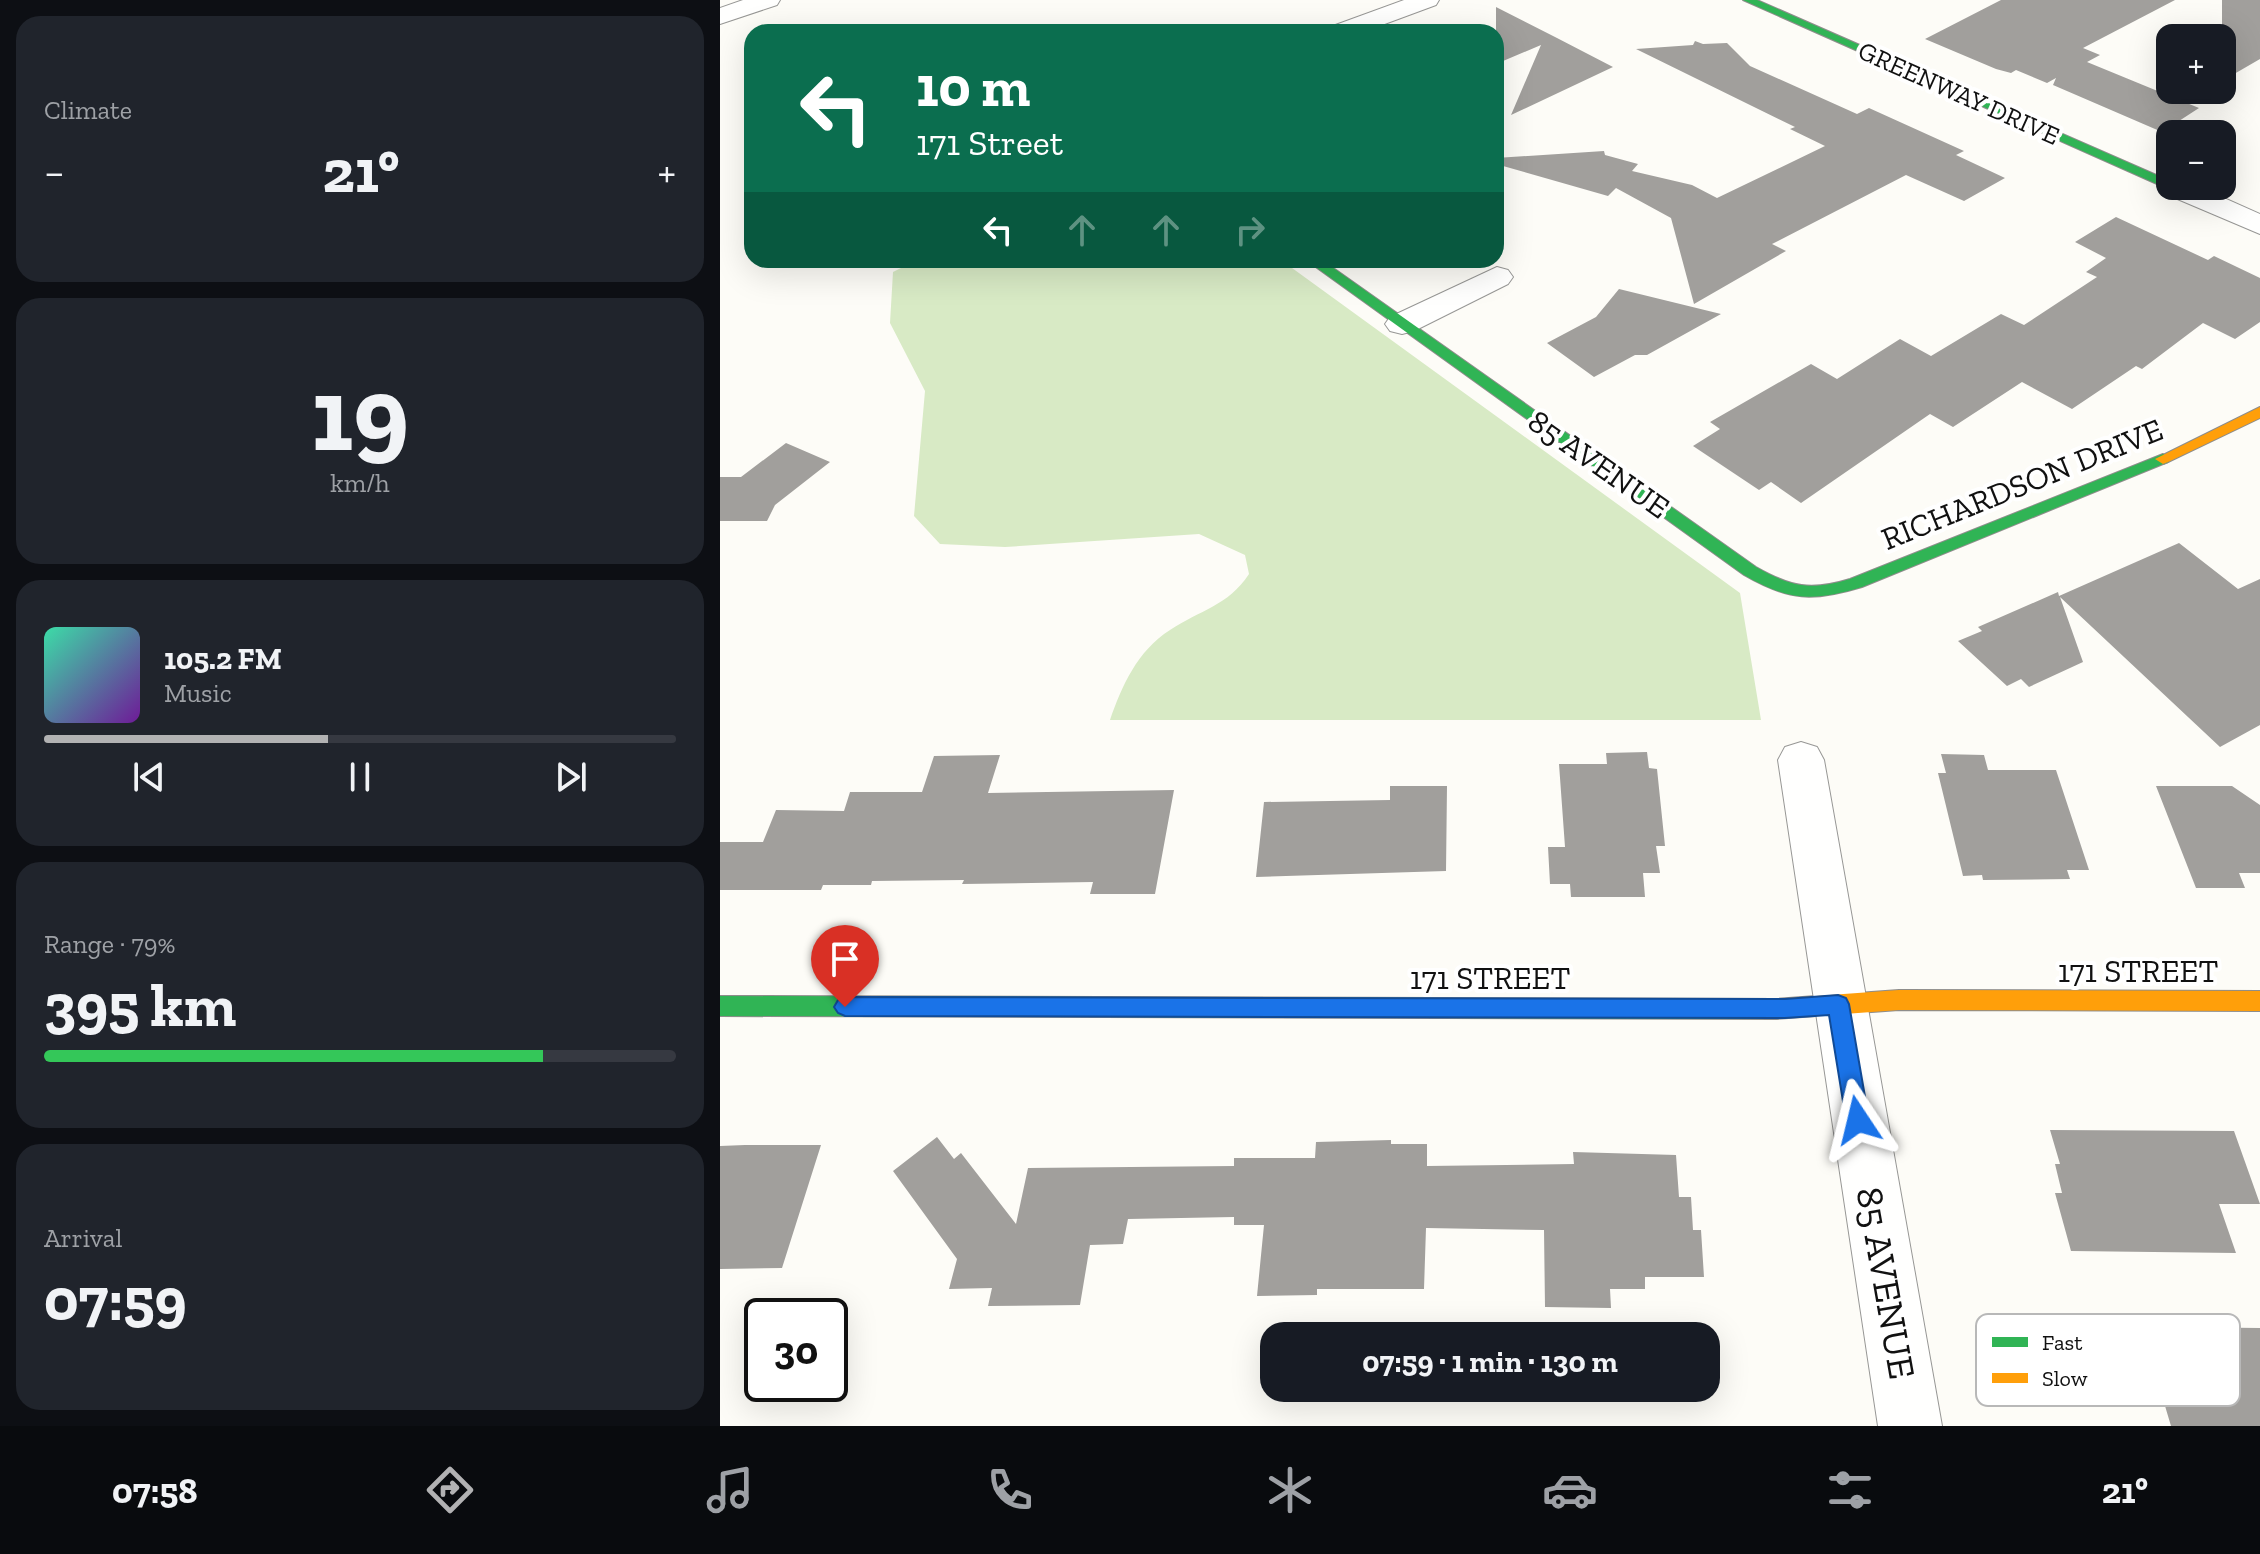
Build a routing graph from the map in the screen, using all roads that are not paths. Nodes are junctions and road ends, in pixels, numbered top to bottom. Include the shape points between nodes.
1 (768, 0) edge
2 (1427, 0) edge
3 (1748, 0) edge
4 (720, 16) edge
5 (1361, 24) edge
6 (2156, 179) edge
7 (2203, 200) edge
8 (2260, 225) edge
9 (1324, 268) edge
10 (1497, 277) dead end
11 (1402, 324) junction
12 (2260, 412) edge
13 (1800, 597) joint
14 (1801, 760) dead end
15 (2260, 1001) edge
16 (1838, 1004) junction
17 (720, 1006) edge
18 (1910, 1426) edge

1 - 4 street
2 - 5 street
3 - 6 street, GREENWAY DRIVE
7 - 8 street, GREENWAY DRIVE
9 - 11 street, 85 AVENUE
10 - 11 street
11 - 13 street, 85 AVENUE via 1750,571
12 - 13 street, RICHARDSON DRIVE via 2174,455 1856,583
14 - 16 street, 85 AVENUE
15 - 16 street, 171 STREET
16 - 17 street, 171 STREET via 1785,1009
16 - 18 street, 85 AVENUE

